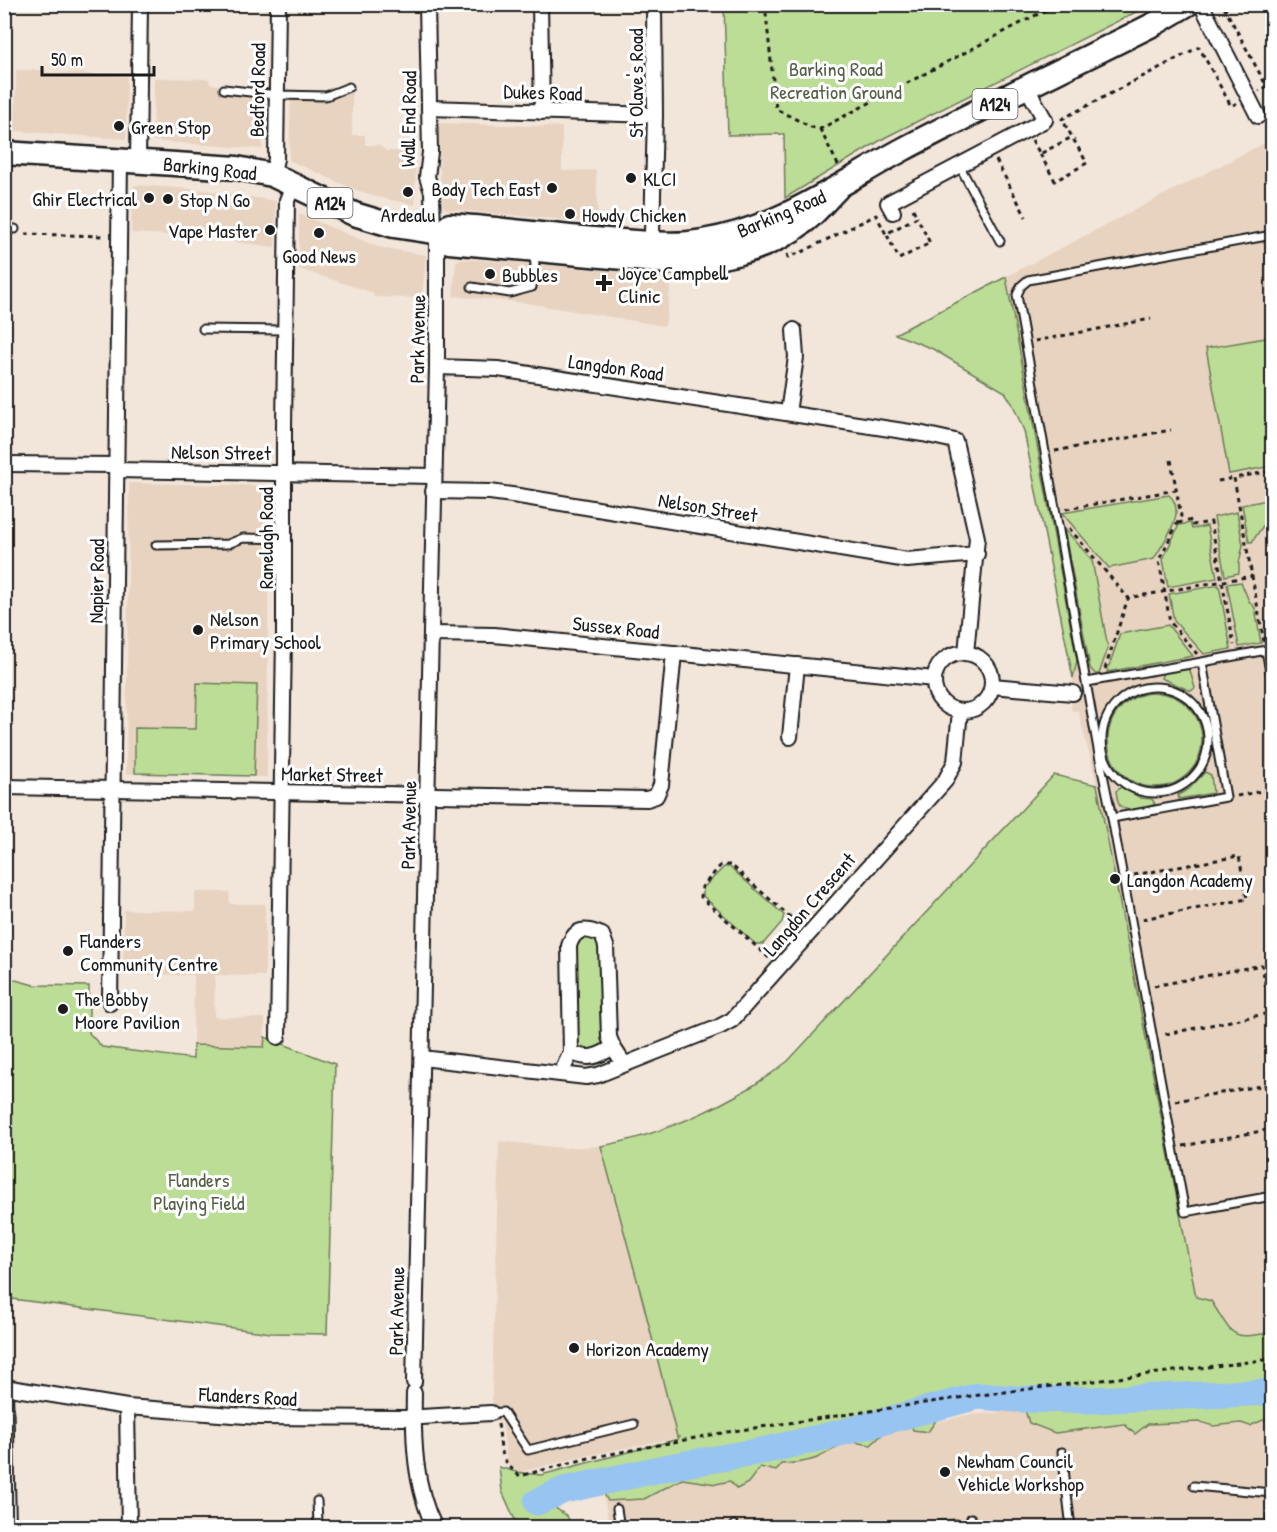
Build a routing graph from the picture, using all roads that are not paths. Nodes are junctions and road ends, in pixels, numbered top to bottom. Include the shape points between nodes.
1 (140, 4) edge
2 (278, 4) edge
3 (427, 4) edge
4 (540, 4) edge
5 (654, 4) edge
6 (1188, 4) edge
7 (1201, 4) edge
8 (348, 87) dead end
9 (1027, 88) junction
10 (224, 89) dead end
11 (277, 95) junction
12 (429, 108) junction
13 (542, 112) junction
14 (655, 115) junction
15 (1258, 116) dead end
16 (4, 153) edge
17 (129, 161) junction
18 (959, 165) junction
19 (272, 175) junction
20 (294, 185) junction
21 (893, 212) dead end
22 (4, 229) edge
23 (15, 229) dead end
24 (437, 233) junction
25 (1272, 235) edge
26 (999, 241) dead end
27 (651, 246) junction
28 (533, 250) junction
29 (472, 287) dead end
30 (203, 329) dead end
31 (284, 330) junction
32 (794, 330) dead end
33 (437, 367) junction
34 (788, 413) junction
35 (4, 464) edge
36 (116, 468) junction
37 (285, 473) junction
38 (433, 483) junction
39 (285, 538) junction
40 (156, 544) dead end
41 (977, 554) junction
42 (431, 634) junction
43 (1269, 649) edge
44 (674, 653) junction
45 (966, 653) junction
46 (1201, 662) junction
47 (797, 665) junction
48 (1147, 671) junction
49 (1271, 677) dead end
50 (934, 679) junction
51 (1087, 682) junction
52 (992, 686) junction
53 (1150, 687) junction
54 (1073, 693) joint
55 (1089, 694) junction
56 (960, 711) junction
57 (1211, 730) junction
58 (790, 737) dead end
59 (1101, 755) junction
60 (4, 787) edge
61 (112, 788) junction
62 (281, 792) junction
63 (1164, 792) junction
64 (428, 796) junction
65 (1167, 808) junction
66 (1112, 818) junction
67 (110, 1003) dead end
68 (278, 1037) dead end
69 (613, 1047) junction
70 (571, 1052) junction
71 (422, 1058) junction
72 (624, 1064) junction
73 (563, 1074) junction
74 (1272, 1196) edge
75 (5, 1387) edge
76 (127, 1407) junction
77 (491, 1413) joint
78 (414, 1418) junction
79 (634, 1424) dead end
80 (1062, 1452) dead end
81 (1194, 1486) dead end
82 (1272, 1493) edge
83 (317, 1501) dead end
84 (1272, 1508) edge
85 (616, 1509) dead end
86 (971, 1518) dead end
87 (8, 1527) edge
88 (129, 1527) edge
89 (315, 1527) edge
90 (435, 1527) edge
91 (620, 1527) edge
92 (972, 1527) edge
93 (1071, 1527) edge
94 (1270, 1527) edge

1 - 17 street, Napier Road
2 - 11 street, Bedford Road
3 - 12 street, Wall End Road
4 - 13 street
5 - 14 street, St Olave's Road
6 - 9 main road, Barking Road / A124
7 - 15 street
8 - 11 lane via 326,96
9 - 18 street via 1045,120
9 - 27 main road, Barking Road / A124 via 902,151 838,178 769,222 703,242
10 - 11 lane
11 - 19 street, Bedford Road via 276,164
12 - 13 street, Dukes Road
12 - 24 street, Wall End Road via 427,177
13 - 14 street, Dukes Road
14 - 27 street, St Olave's Road
16 - 17 main road, Barking Road / A124
17 - 19 main road, Barking Road / A124 via 237,168
17 - 36 street, Napier Road via 119,236
18 - 21 street via 888,203
18 - 26 lane
19 - 20 main road, Barking Road / A124
20 - 24 main road, Barking Road / A124 via 354,214
20 - 31 street, Ranelagh Road via 287,200
22 - 23 lane
24 - 27 main road, Barking Road / A124 via 450,225
24 - 28 main road, Barking Road / A124 via 449,243
24 - 33 street, Park Avenue
25 - 51 lane via 1028,280 1017,295
27 - 28 main road, Barking Road / A124
28 - 29 lane via 532,287 510,293
30 - 31 lane
31 - 37 street, Ranelagh Road
32 - 34 street via 796,357
33 - 34 street, Langdon Road via 498,369
33 - 38 street, Park Avenue
34 - 41 street, Langdon Road via 955,441 977,538
35 - 36 street, Nelson Street
36 - 37 street, Nelson Street
36 - 61 street, Napier Road
37 - 38 street, Nelson Street
37 - 39 street, Ranelagh Road
38 - 41 street, Nelson Street via 907,560
38 - 42 street, Park Avenue
39 - 40 lane via 243,538 228,544
39 - 62 street, Ranelagh Road
41 - 45 street
42 - 44 street, Sussex Road via 494,635
42 - 64 street, Park Avenue
43 - 46 lane
43 - 49 lane
44 - 47 street, Sussex Road
44 - 64 street, Market Street via 657,796
45 - 50 street via 941,663
45 - 52 street via 983,661 992,676
46 - 48 lane
46 - 57 lane
47 - 50 street, Sussex Road
47 - 58 street
48 - 51 lane
48 - 53 lane
50 - 56 street via 936,694 946,705
51 - 55 lane
52 - 54 street
52 - 56 street via 978,707
53 - 57 lane via 1169,688 1188,698
53 - 59 lane via 1126,695 1110,711 1102,732
54 - 55 lane
55 - 59 lane
56 - 72 street, Langdon Crescent via 955,762 945,780 732,1020
57 - 63 lane via 1200,768 1185,784
57 - 65 lane via 1226,797
59 - 63 lane via 1114,774 1131,788
59 - 66 lane
60 - 61 street, Market Street
61 - 62 street, Market Street
61 - 67 street, Napier Road
62 - 64 street, Market Street
62 - 68 street, Ranelagh Road
63 - 65 lane
64 - 71 street, Park Avenue
65 - 66 lane
66 - 74 lane via 1185,1212
69 - 70 street via 587,1059
69 - 70 street via 609,1037 606,946 602,935 580,931 572,936 569,946
69 - 72 street
70 - 73 street
71 - 73 street, Langdon Crescent
71 - 78 street, Park Avenue
72 - 73 street, Langdon Crescent via 598,1076
75 - 76 street, Flanders Road
75 - 87 street
76 - 78 street, Flanders Road via 259,1417
76 - 88 street
77 - 78 street, Flanders Road
77 - 79 lane via 503,1412 528,1450
78 - 90 street, Park Avenue via 422,1494
80 - 93 lane
81 - 82 lane
83 - 89 lane
84 - 94 lane
85 - 91 lane
86 - 92 lane

